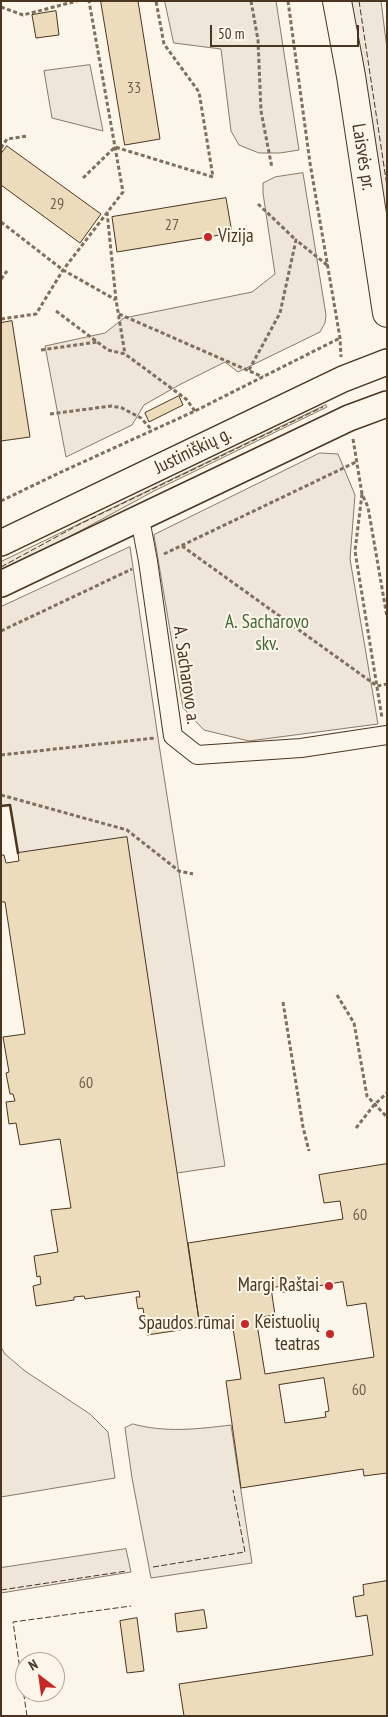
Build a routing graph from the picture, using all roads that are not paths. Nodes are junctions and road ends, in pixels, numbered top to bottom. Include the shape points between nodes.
1 (337, 1) edge
2 (387, 314) edge
3 (387, 362) edge
4 (387, 404) edge
5 (140, 519) junction
6 (1, 543) edge
7 (1, 584) edge
8 (386, 736) edge

1 - 2 main road, Laisvės pr.
3 - 6 main road, Justiniškių g. via 343,379
4 - 5 main road, Justiniškių g. via 349,418
5 - 7 main road, Justiniškių g.
5 - 8 street, A. Sacharovo a. via 173,736 197,755 301,748

